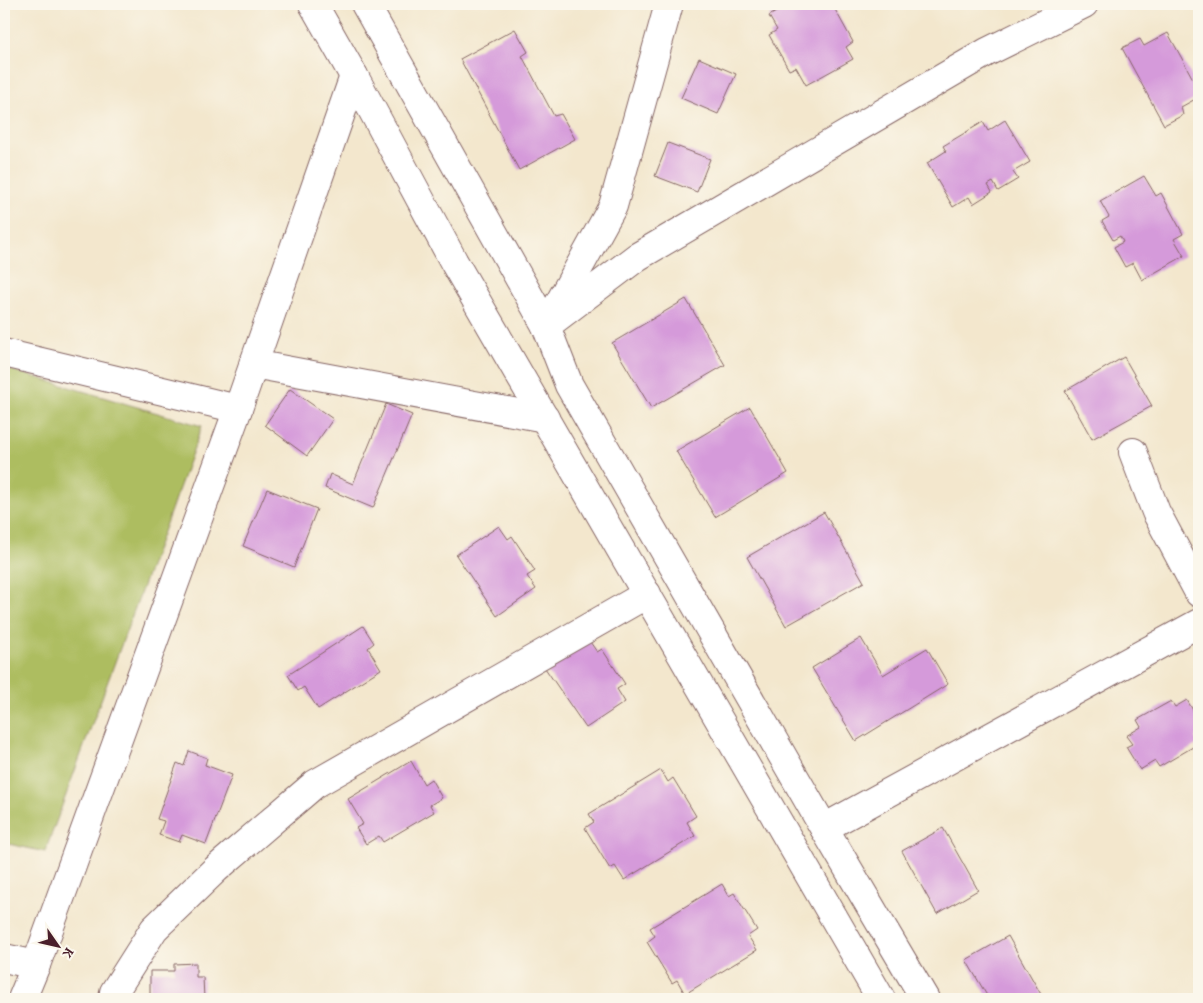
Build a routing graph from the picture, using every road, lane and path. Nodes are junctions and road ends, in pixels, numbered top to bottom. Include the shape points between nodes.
1 (313, 4) edge
2 (365, 4) edge
3 (669, 4) edge
4 (1084, 4) edge
5 (354, 76) junction
6 (546, 326) junction
7 (4, 353) edge
8 (253, 364) junction
9 (238, 409) junction
10 (545, 418) junction
11 (1133, 452) dead end
12 (1199, 593) edge
13 (647, 594) junction
14 (1199, 623) edge
15 (824, 828) junction
16 (4, 958) edge
17 (36, 965) junction
18 (22, 999) edge
19 (113, 999) edge
20 (881, 999) edge
21 (925, 999) edge

1 - 5 street
2 - 6 street
3 - 6 street via 613,206
4 - 6 street via 987,52 637,257
5 - 8 street
5 - 10 street via 454,262
6 - 15 street via 569,385
7 - 9 street
8 - 9 street
8 - 10 street
9 - 17 street
10 - 13 street
11 - 12 street via 1156,512
13 - 19 street via 315,784 216,869 154,929 114,992
13 - 20 street
14 - 15 street
15 - 21 street
16 - 17 street
17 - 18 street

